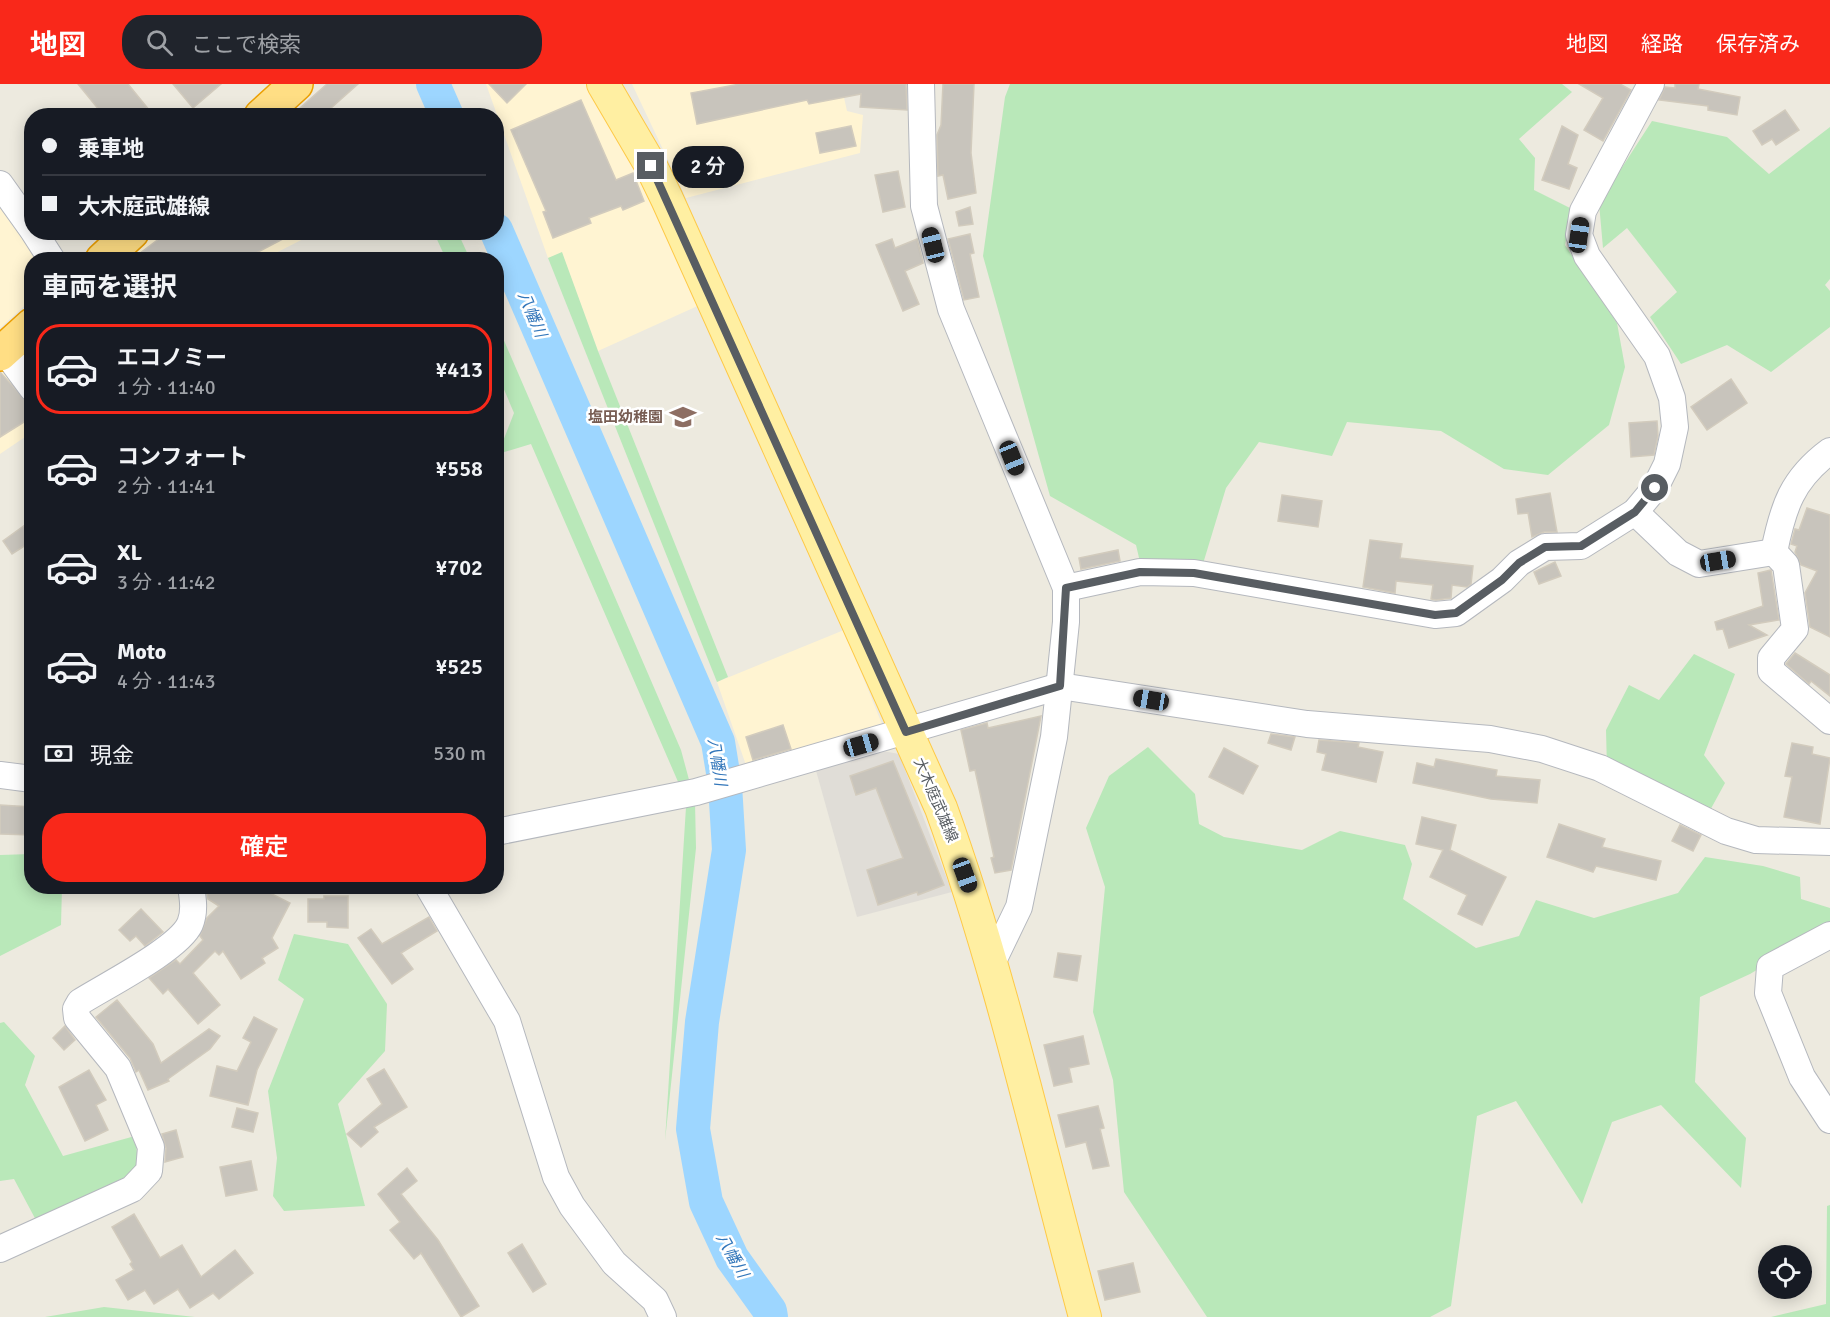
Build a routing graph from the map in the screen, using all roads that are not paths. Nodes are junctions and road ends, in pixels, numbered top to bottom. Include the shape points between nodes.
1 (296, 84) edge
2 (603, 84) edge
3 (921, 84) edge
4 (1651, 84) edge
5 (270, 108) edge
6 (0, 184) edge
7 (24, 218) edge
8 (123, 240) edge
9 (111, 252) edge
10 (24, 332) edge
11 (2, 352) edge
12 (24, 378) edge
13 (1830, 451) edge
14 (1635, 512) junction
15 (1774, 552) junction
16 (1066, 588) junction
17 (1060, 686) junction
18 (1830, 721) edge
19 (906, 732) junction
20 (0, 775) edge
21 (24, 778) edge
22 (504, 830) edge
23 (1830, 842) edge
24 (192, 894) edge
25 (433, 894) edge
26 (1830, 935) edge
27 (992, 963) junction
28 (1830, 1120) edge
29 (0, 1249) edge
30 (663, 1317) edge
31 (1085, 1317) edge

1 - 5 highway
2 - 19 main road, 大木庭武雄線 via 655,174
3 - 16 street via 924,206 951,309
4 - 14 street via 1582,211 1579,235 1587,256 1657,356 1672,398 1674,427 1667,464 1655,488
6 - 7 street
8 - 9 highway
10 - 11 highway
11 - 12 street
13 - 15 street via 1810,466 1795,486 1782,513
14 - 15 street via 1678,553 1699,564
14 - 16 street via 1581,546 1545,547 1456,613 1435,615 1194,573 1140,572
15 - 18 street via 1786,565 1796,629 1771,658 1771,671
16 - 17 street
17 - 19 street
17 - 23 street via 1306,724 1490,740 1542,749 1600,768 1726,831 1756,840
17 - 27 street via 1054,737 1019,907
19 - 22 street via 696,792
19 - 27 main road, 大木庭武雄線 via 941,808
20 - 21 street
24 - 29 street via 190,924 175,944 80,1002 76,1009 76,1017 118,1068 151,1147 148,1172 132,1189
25 - 30 street via 507,1021 556,1177 614,1263 655,1300
26 - 28 street via 1770,967 1768,993 1802,1077
27 - 31 main road, 大木庭武雄線

